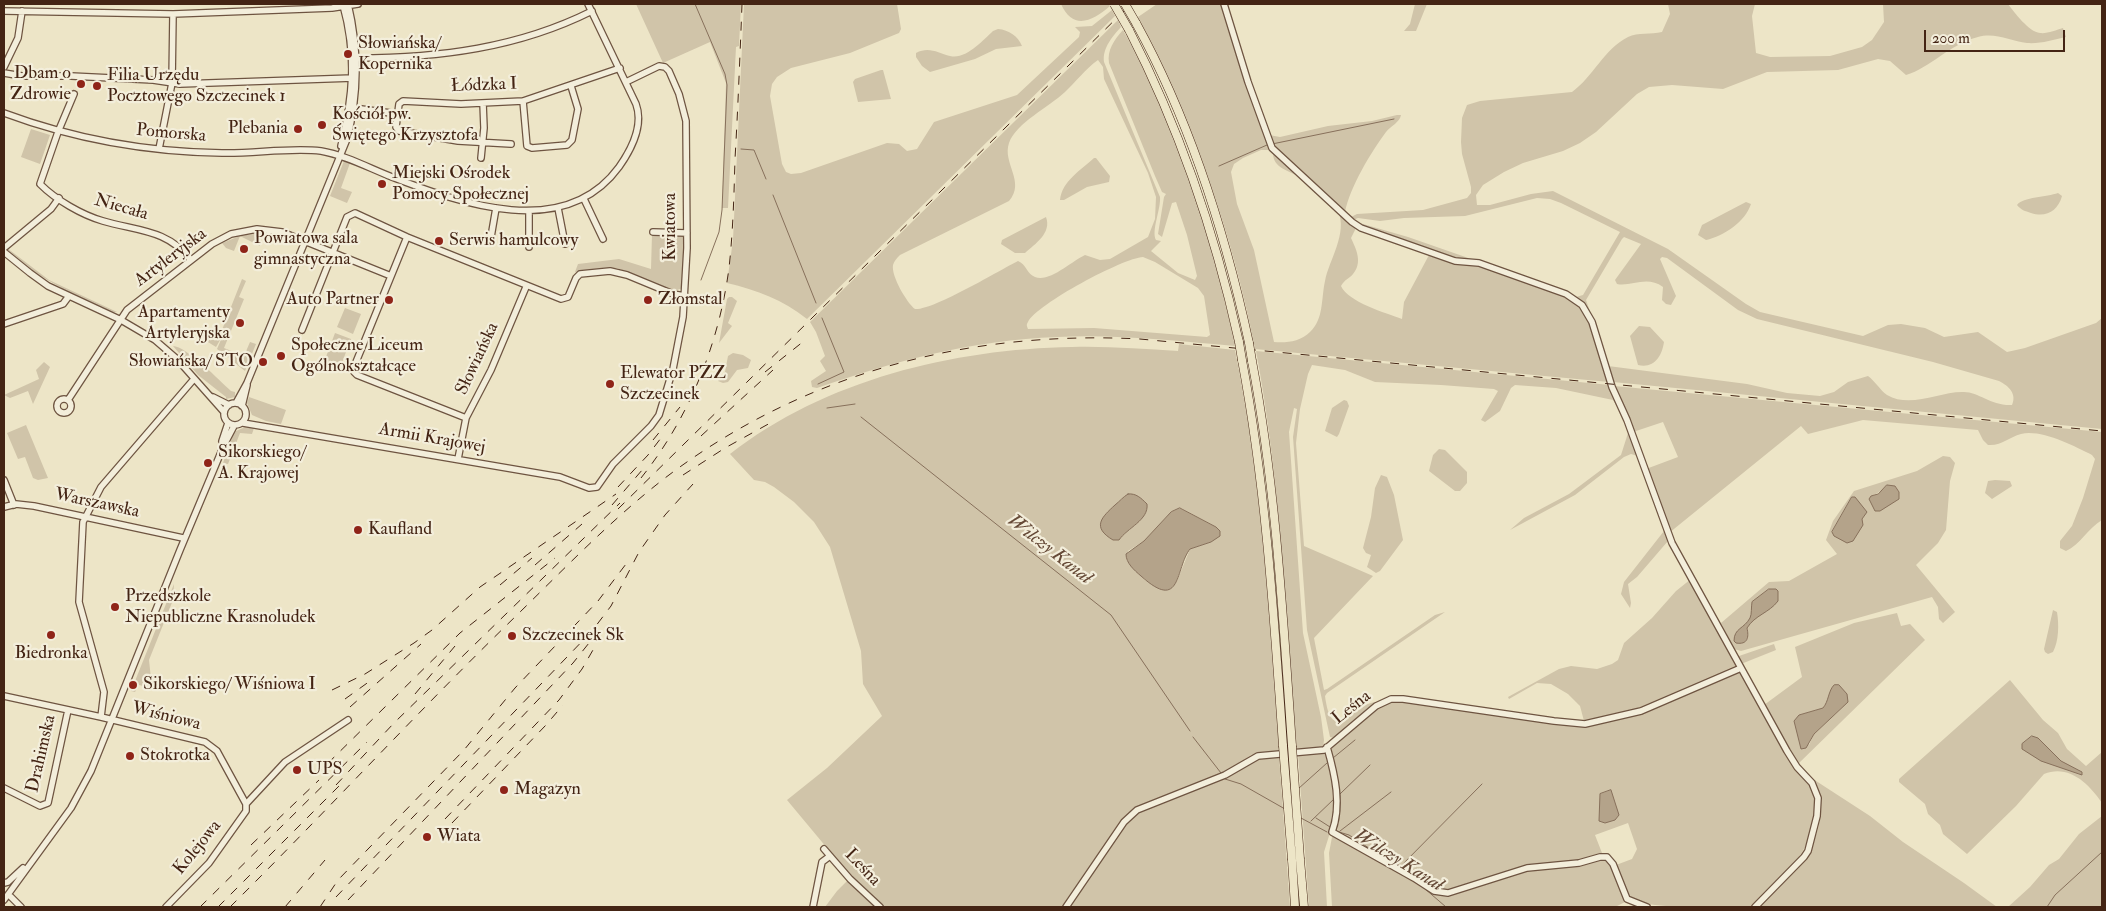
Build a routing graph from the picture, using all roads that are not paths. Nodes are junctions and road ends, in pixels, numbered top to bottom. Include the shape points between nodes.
1 (18, 4) edge
2 (358, 4) edge
3 (588, 4) edge
4 (1114, 4) edge
5 (1125, 4) edge
6 (1224, 4) edge
7 (346, 5) edge
8 (592, 10) junction
9 (4, 11) edge
10 (21, 11) junction
11 (173, 14) junction
12 (357, 58) junction
13 (4, 67) edge
14 (620, 68) junction
15 (4, 73) edge
16 (353, 78) junction
17 (626, 82) junction
18 (172, 83) junction
19 (571, 86) junction
20 (74, 94) dead end
21 (523, 101) junction
22 (483, 103) junction
23 (354, 108) junction
24 (4, 113) edge
25 (398, 114) junction
26 (58, 132) junction
27 (483, 143) junction
28 (511, 144) dead end
29 (159, 150) junction
30 (339, 156) junction
31 (481, 158) dead end
32 (59, 198) junction
33 (584, 199) junction
34 (496, 208) junction
35 (558, 208) junction
36 (529, 211) junction
37 (653, 232) dead end
38 (686, 234) junction
39 (407, 237) junction
40 (491, 237) dead end
41 (603, 239) dead end
42 (305, 241) junction
43 (565, 244) dead end
44 (528, 247) dead end
45 (4, 250) edge
46 (333, 252) junction
47 (192, 260) junction
48 (392, 276) junction
49 (526, 286) junction
50 (69, 296) junction
51 (685, 296) junction
52 (120, 320) junction
53 (4, 324) edge
54 (302, 330) dead end
55 (194, 379) junction
56 (247, 383) junction
57 (208, 395) junction
58 (68, 400) dead end
59 (232, 404) junction
60 (242, 406) junction
61 (224, 412) junction
62 (246, 415) junction
63 (466, 418) junction
64 (242, 423) junction
65 (231, 424) junction
66 (268, 426) junction
67 (458, 459) junction
68 (4, 480) edge
69 (589, 488) joint
70 (14, 505) junction
71 (4, 507) edge
72 (85, 517) junction
73 (183, 538) junction
74 (180, 550) junction
75 (1741, 668) junction
76 (4, 696) edge
77 (68, 710) junction
78 (101, 717) junction
79 (112, 720) junction
80 (348, 720) dead end
81 (1288, 746) junction
82 (1327, 747) junction
83 (4, 788) edge
84 (246, 804) junction
85 (824, 849) dead end
86 (830, 856) junction
87 (1296, 859) junction
88 (32, 860) junction
89 (4, 883) edge
90 (6, 896) edge
91 (21, 907) edge
92 (166, 907) edge
93 (813, 907) edge
94 (880, 907) edge
95 (1066, 907) edge
96 (1295, 907) edge
97 (1304, 907) edge
98 (1647, 907) edge
99 (1755, 907) edge

1 - 10 street
2 - 7 street
3 - 8 street
4 - 81 highway, bridge via 1173,124 1200,196 1224,277 1256,442
5 - 81 highway, bridge via 1176,106 1200,167 1228,256 1249,343 1277,544
6 - 75 street via 1272,148 1352,222 1428,253 1455,261 1478,263 1547,287 1574,298 1582,306 1598,336 1612,387 1627,420 1666,532
7 - 11 street
7 - 12 street via 354,30
7 - 16 street
8 - 12 street via 542,32 488,47 421,56
8 - 14 street
9 - 10 street
10 - 11 street
10 - 13 street via 18,38
11 - 18 street
12 - 23 street
14 - 17 street
14 - 19 street, Łódzka I
15 - 18 street
16 - 18 street
16 - 30 street
17 - 33 street, Pomorska via 639,114 636,136 616,171
17 - 38 street, Kwiatowa via 663,66 668,69 679,94 686,121
18 - 29 street
19 - 21 street, Łódzka I
19 - 21 street via 578,110 570,144 566,146 528,148
20 - 26 street
21 - 22 street, Łódzka I
22 - 25 street, Łódzka I via 403,101 399,104
22 - 27 street
23 - 25 street
23 - 30 street via 347,139
24 - 26 street, Pomorska
25 - 27 street via 396,129 399,131
26 - 29 street, Pomorska
26 - 32 street, Niecała via 40,184
27 - 28 street
27 - 31 street
29 - 30 street, Pomorska via 245,154 311,150
30 - 34 street, Pomorska via 432,192
30 - 42 street
32 - 45 street
32 - 47 street, Niecała via 96,218 166,238 180,246
33 - 35 street, Pomorska
33 - 41 street
34 - 36 street, Pomorska
34 - 40 street
35 - 36 street, Pomorska
35 - 43 street
36 - 44 street
37 - 38 street
38 - 51 street, Kwiatowa
39 - 46 street via 354,213 348,217
39 - 48 street, Słowiańska
39 - 49 street
42 - 46 street, Artyleryjska
42 - 47 street, Artyleryjska via 276,231 245,230 221,239
42 - 56 street
45 - 50 street via 30,273
46 - 48 street, Artyleryjska
46 - 54 street
47 - 52 street, Artyleryjska via 127,310
48 - 63 street, Słowiańska via 354,372
49 - 51 street via 564,300 580,274 610,271 621,272
49 - 63 street, Słowiańska via 492,370
50 - 52 street
50 - 53 street via 62,305
51 - 69 street, Kwiatowa via 676,357 659,415 613,464 602,483 596,488
52 - 55 street via 162,345
52 - 58 street, Artyleryjska
55 - 57 street
55 - 72 street via 101,488
56 - 59 street
56 - 60 street
57 - 59 street
57 - 61 street
59 - 60 street
59 - 61 street
60 - 62 street
61 - 65 street via 224,418
62 - 64 street
62 - 66 street, Armii Krajowej
63 - 67 street
64 - 65 street
64 - 66 street, Armii Krajowej
65 - 73 street
65 - 74 street
66 - 67 street, Armii Krajowej
67 - 69 street, Armii Krajowej via 565,478
68 - 70 street
70 - 71 street, Warszawska
70 - 72 street, Warszawska
72 - 73 street, Warszawska
72 - 78 street via 79,602 104,692
73 - 74 street
74 - 79 street
75 - 82 street, Leśna via 1641,711 1585,724 1391,699 1376,706
75 - 99 street via 1791,759 1812,783 1818,804 1816,824 1804,857
76 - 77 street, Wiśniowa
77 - 78 street, Wiśniowa
77 - 83 street, Drahimska via 49,801 40,806
78 - 79 street, Wiśniowa
79 - 84 street, Wiśniowa via 211,745
79 - 88 street via 78,796
80 - 84 street via 286,762
81 - 87 highway, bridge
82 - 95 street, Leśna via 1320,751 1258,756 1227,774 1137,810 1124,822
82 - 98 street via 1338,816 1332,832 1434,891 1448,893 1527,868 1579,863 1600,857 1614,864 1627,900
84 - 92 street, Kolejowa via 245,814 214,857
85 - 86 street, Leśna
86 - 93 street via 822,862
86 - 94 street, Leśna via 850,880
87 - 96 highway
87 - 97 highway
88 - 89 street
88 - 90 street
90 - 91 street

